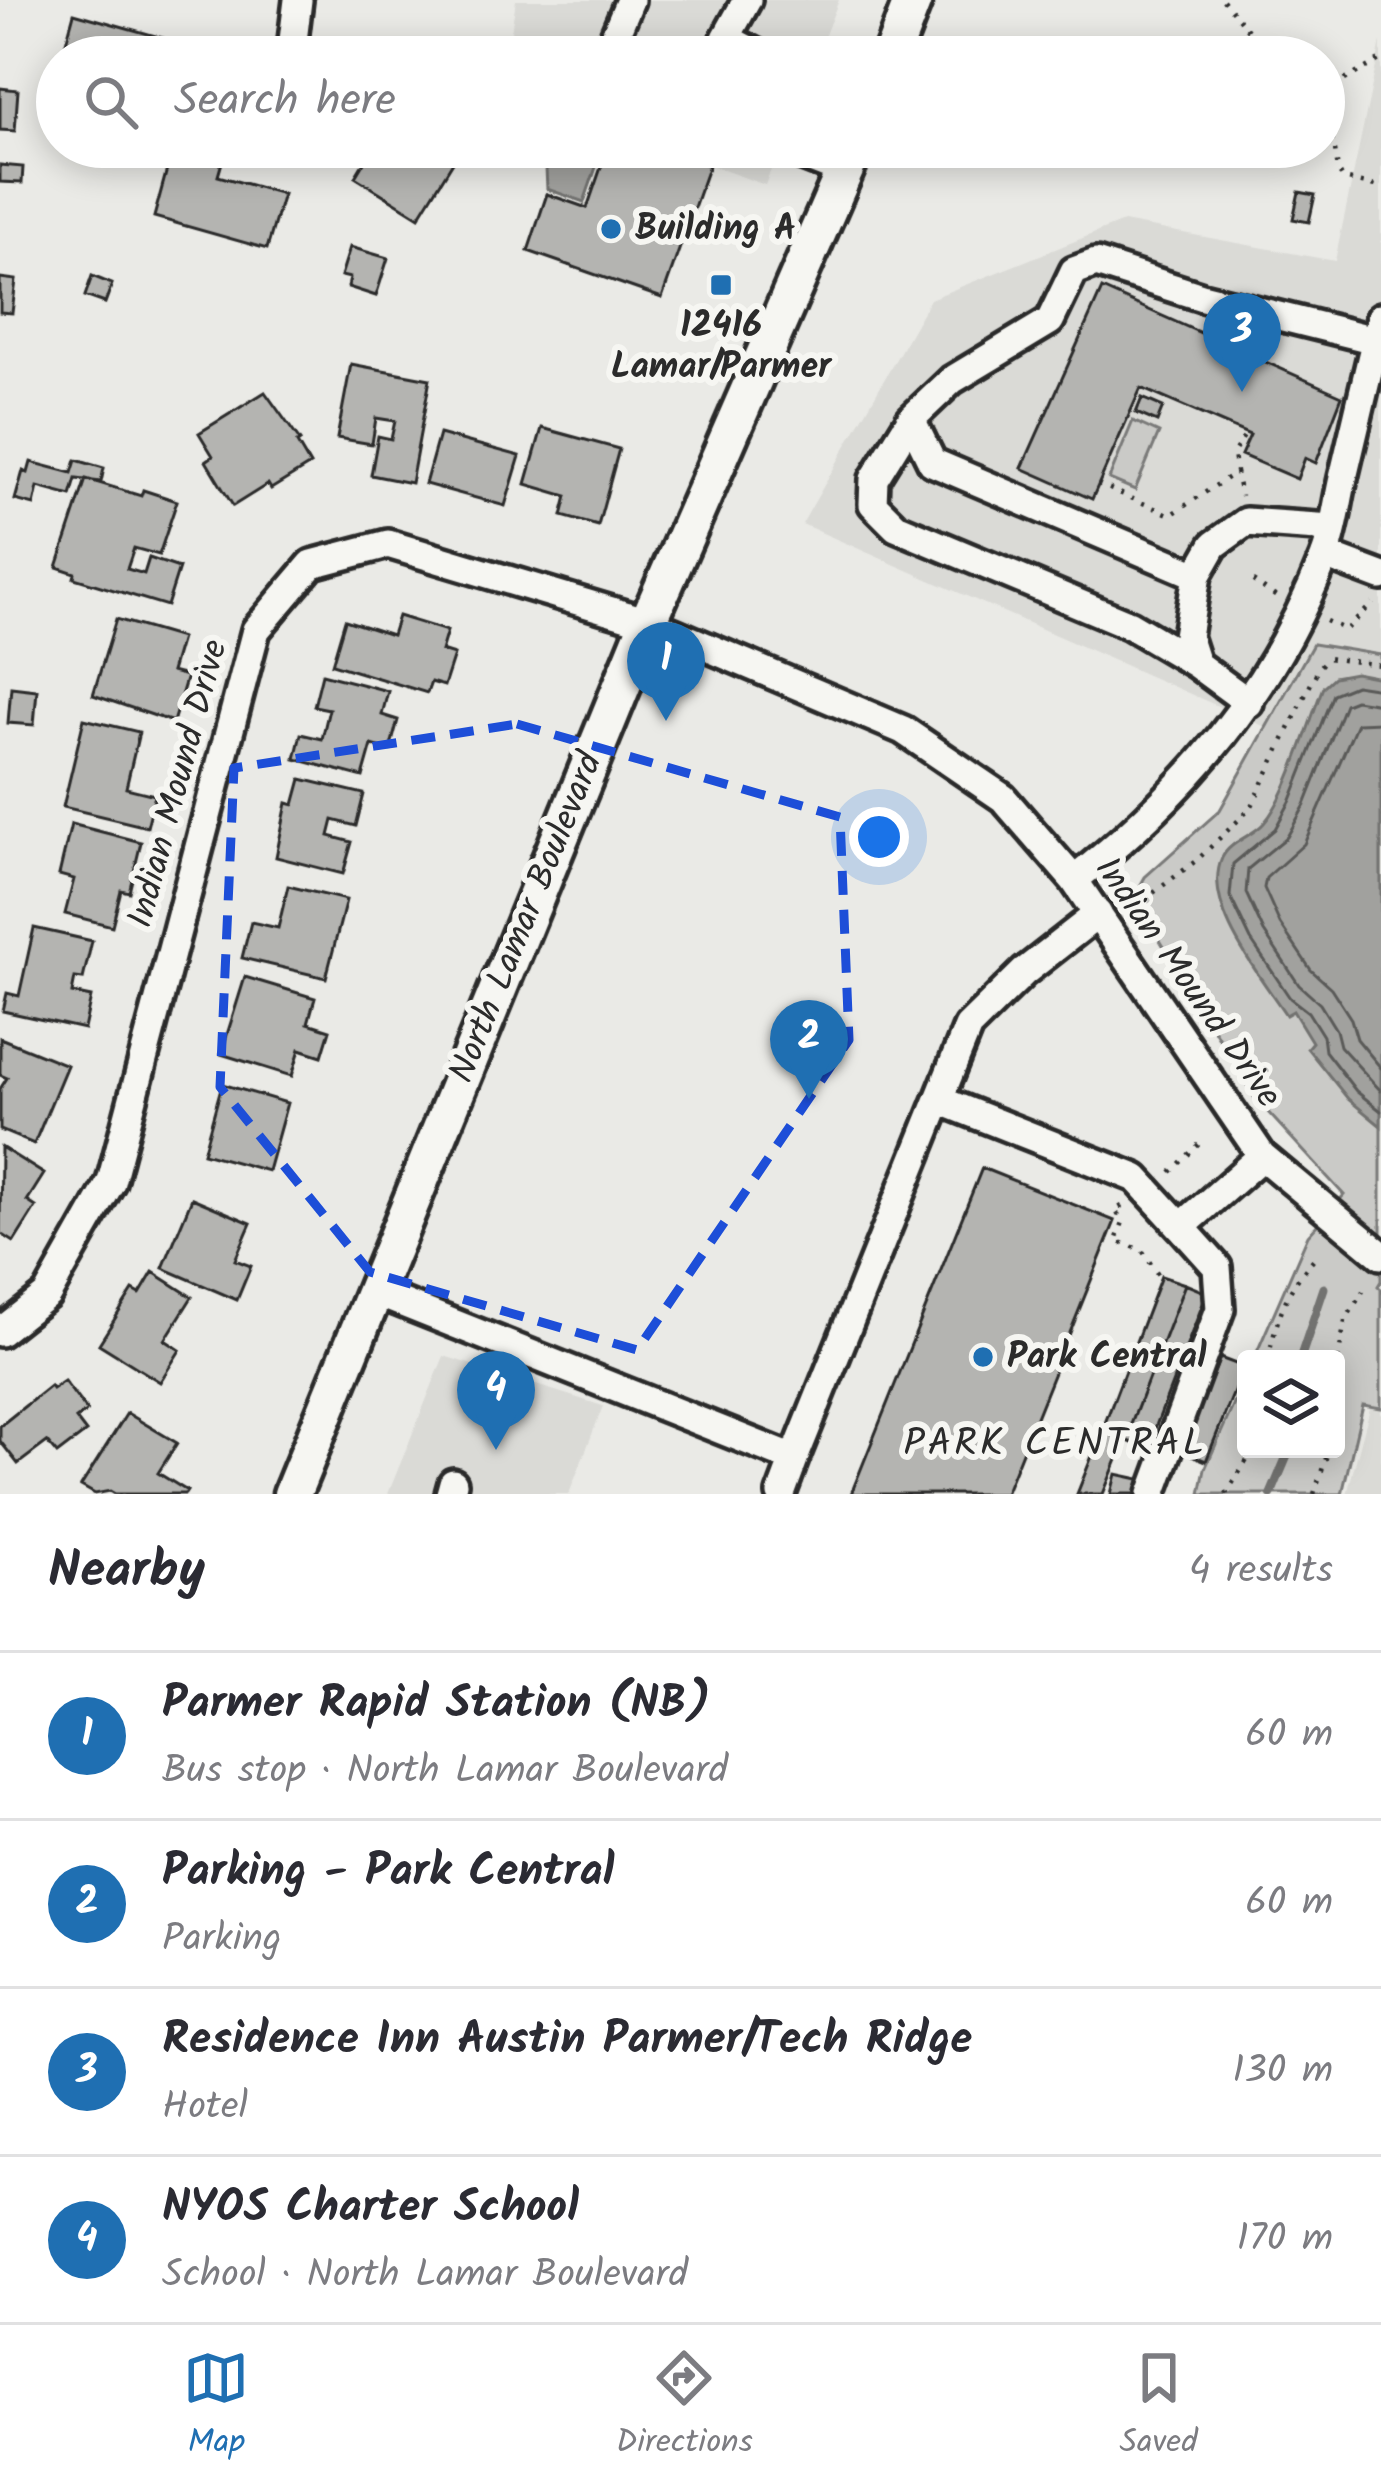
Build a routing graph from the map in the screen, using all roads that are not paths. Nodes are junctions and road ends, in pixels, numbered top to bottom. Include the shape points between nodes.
1 (298, 0) edge
2 (630, 0) edge
3 (747, 0) edge
4 (914, 0) edge
5 (294, 36) edge
6 (615, 36) edge
7 (727, 36) edge
8 (899, 36) edge
9 (846, 168) edge
10 (1378, 328) edge
11 (911, 419) junction
12 (1329, 542) junction
13 (1197, 575) junction
14 (1381, 576) edge
15 (648, 622) junction
16 (1196, 664) junction
17 (1250, 704) junction
18 (1074, 880) junction
19 (1098, 914) junction
20 (939, 1100) junction
21 (1262, 1156) junction
22 (1181, 1227) junction
23 (1381, 1255) edge
24 (375, 1292) junction
25 (0, 1332) edge
26 (794, 1459) junction
27 (292, 1494) edge
28 (781, 1494) edge
29 (1152, 1494) edge

1 - 5 street
2 - 6 street
3 - 7 street
4 - 8 main road
9 - 15 main road, North Lamar Boulevard
10 - 11 street via 1202,297 1096,262 1074,271 1050,321 952,380
10 - 12 street
11 - 13 street via 932,462
11 - 16 street via 874,478 873,503 896,527 1130,625
12 - 13 street via 1246,522 1214,545
12 - 14 street
12 - 17 street
13 - 16 street via 1186,637
15 - 18 street, Indian Mound Drive via 903,730 1004,798
15 - 24 main road, North Lamar Boulevard
15 - 25 street, Indian Mound Drive via 388,544 311,564 256,630 111,1182 46,1295
16 - 17 street
17 - 18 street via 1139,828
18 - 19 street, Indian Mound Drive
19 - 20 street via 968,1027
19 - 21 street, Indian Mound Drive
20 - 22 street via 1136,1178
20 - 26 street
21 - 22 street
21 - 23 street, Indian Mound Drive
22 - 29 street via 1217,1267 1220,1309
24 - 26 street
24 - 27 main road, North Lamar Boulevard
26 - 28 street

